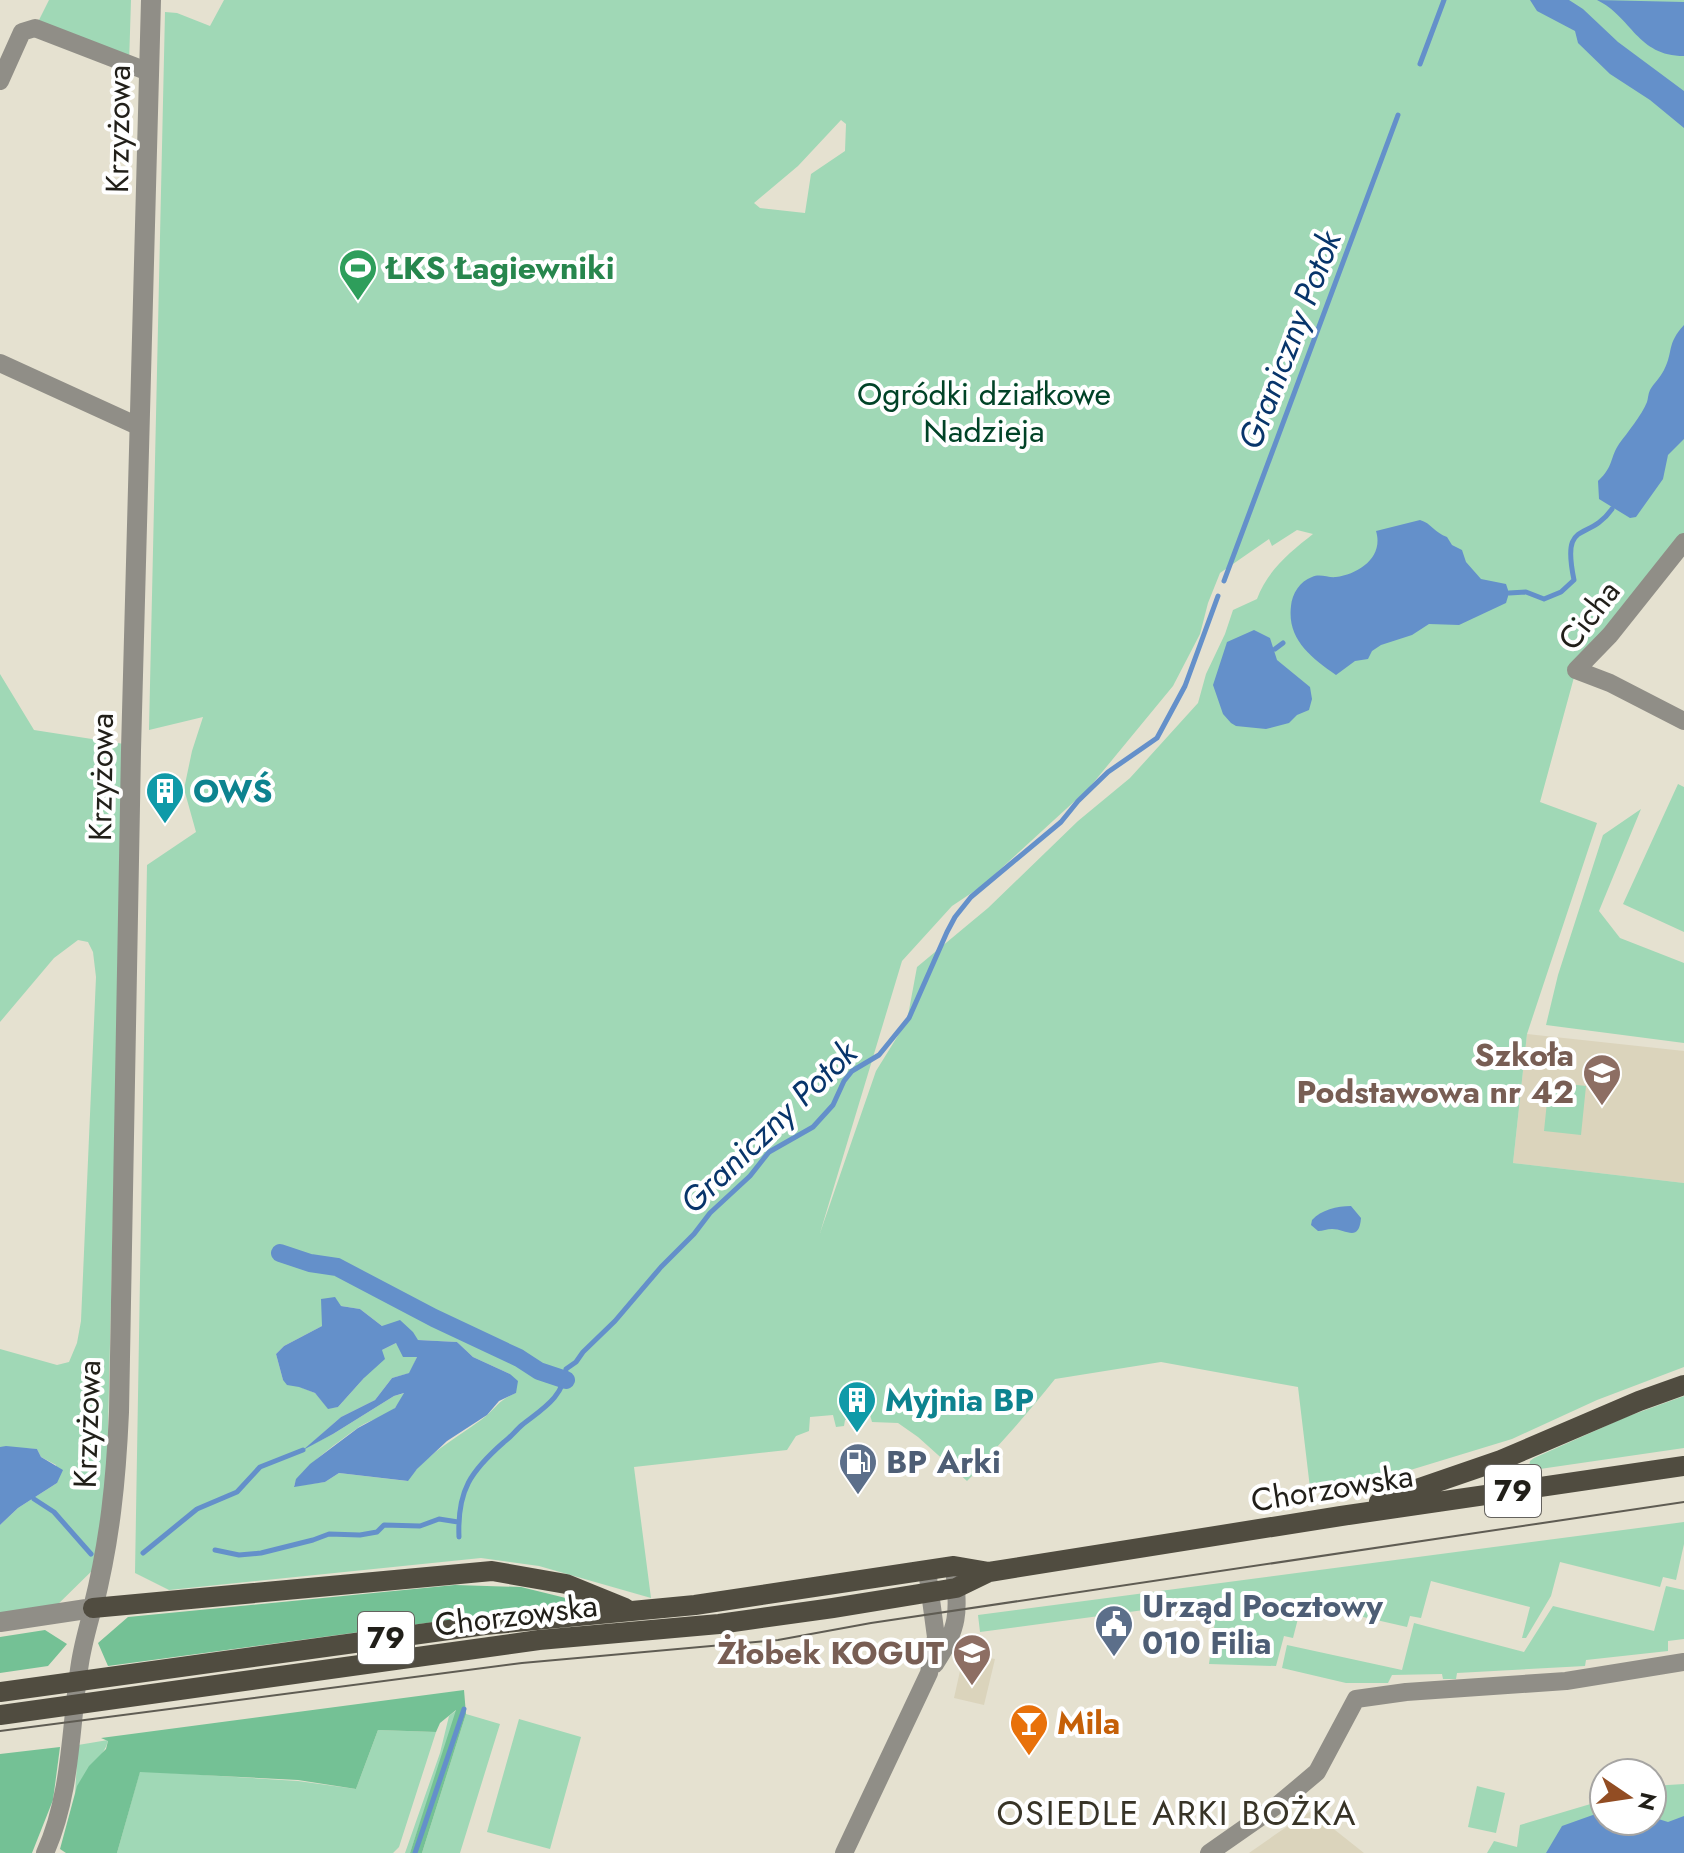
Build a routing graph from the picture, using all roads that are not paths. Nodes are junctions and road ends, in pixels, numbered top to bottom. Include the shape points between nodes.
1 (151, 0) edge
2 (149, 72) junction
3 (0, 81) edge
4 (0, 363) edge
5 (140, 427) junction
6 (1684, 542) edge
7 (1684, 721) edge
8 (1684, 1385) edge
9 (1684, 1466) edge
10 (1341, 1516) junction
11 (954, 1566) junction
12 (927, 1570) junction
13 (989, 1572) junction
14 (956, 1588) junction
15 (928, 1593) junction
16 (93, 1608) junction
17 (633, 1611) junction
18 (0, 1622) edge
19 (1684, 1662) edge
20 (929, 1673) junction
21 (0, 1692) edge
22 (0, 1715) edge
23 (847, 1852) edge
24 (45, 1853) edge
25 (1209, 1853) edge

1 - 2 street, Krzyżowa
2 - 3 street via 35,28 22,32
2 - 5 street, Krzyżowa
4 - 5 street
5 - 16 street, Krzyżowa via 119,1412 113,1508
6 - 7 street, Cicha via 1576,670
8 - 10 main road via 1501,1460
9 - 10 main road, Chorzowska / 79
10 - 13 main road, Chorzowska / 79
11 - 12 main road, Chorzowska / 79
11 - 13 main road, Chorzowska / 79
11 - 14 street
12 - 15 street
12 - 17 main road, Chorzowska / 79
13 - 14 main road, Chorzowska / 79
14 - 15 main road, Chorzowska / 79
14 - 20 street via 955,1627
15 - 20 street via 936,1637
15 - 22 main road, Chorzowska / 79 via 719,1624 539,1640
16 - 17 main road via 492,1571 566,1584
16 - 18 street
16 - 24 street via 80,1661 61,1810
17 - 21 main road, Chorzowska / 79 via 485,1625
19 - 25 street via 1566,1681 1356,1699 1317,1772
20 - 23 street

